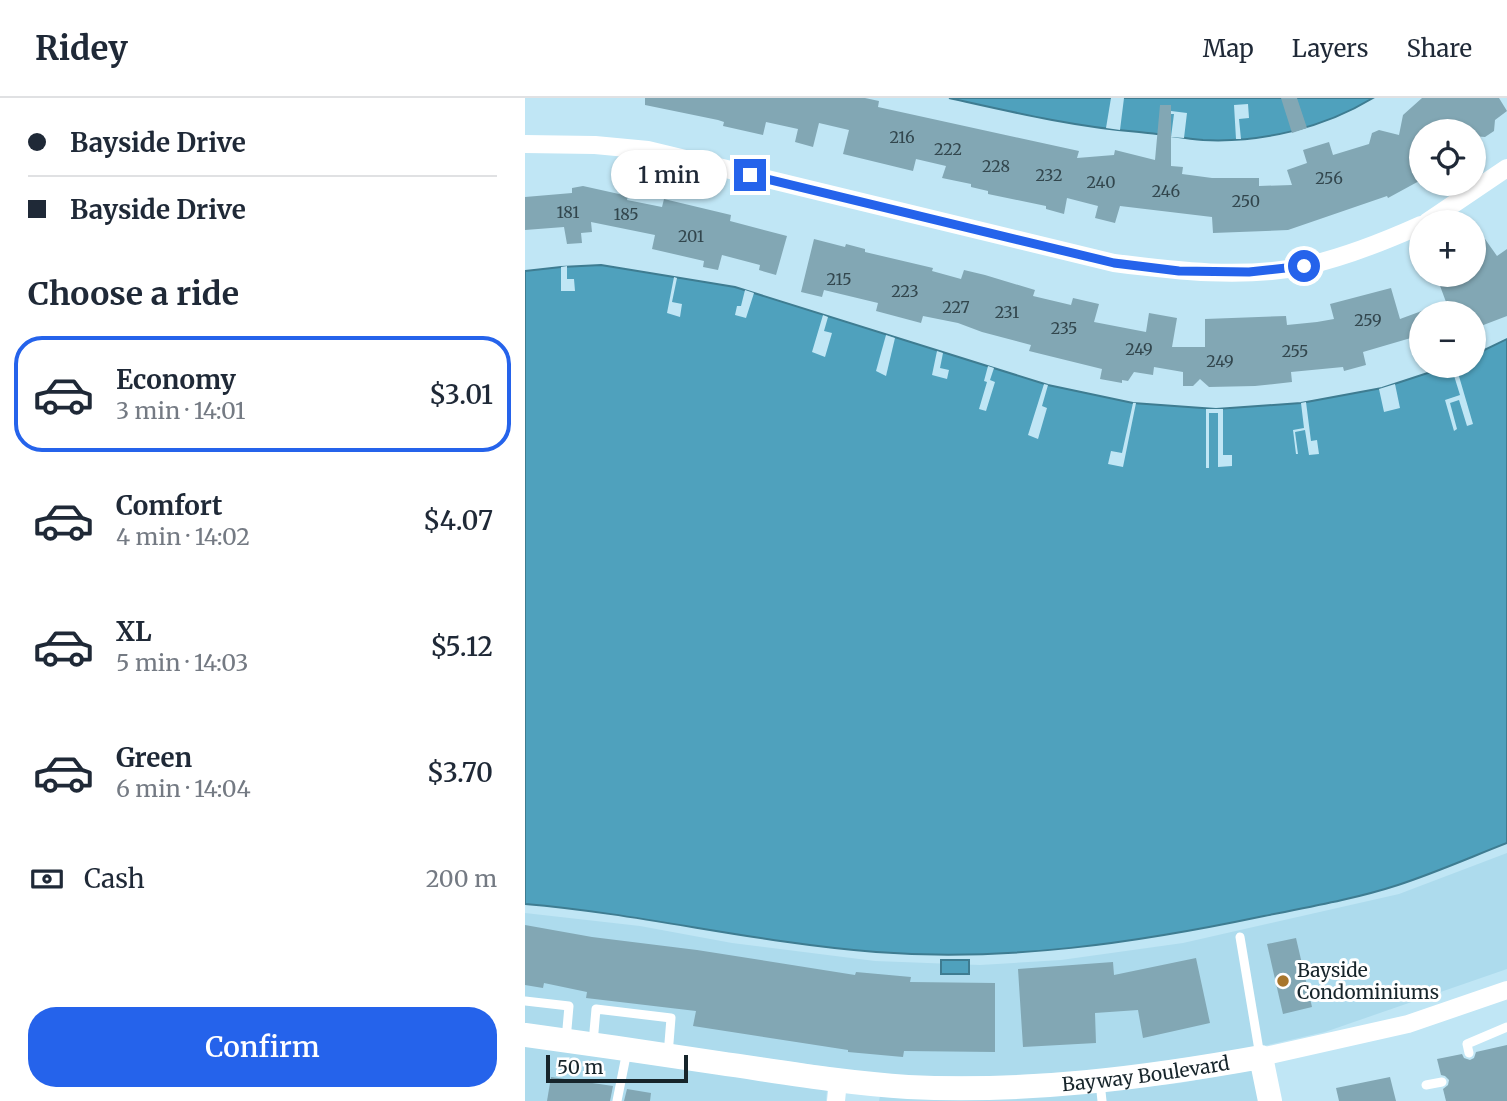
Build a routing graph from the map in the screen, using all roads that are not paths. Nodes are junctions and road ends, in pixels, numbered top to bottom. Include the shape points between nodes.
1 (525, 144) edge
2 (1507, 168) edge
3 (1445, 210) edge
4 (1409, 230) edge
5 (1240, 937) dead end
6 (1507, 990) edge
7 (525, 1001) edge
8 (1507, 1027) edge
9 (525, 1035) edge
10 (566, 1041) junction
11 (592, 1044) junction
12 (628, 1049) junction
13 (1469, 1053) dead end
14 (668, 1055) junction
15 (1261, 1057) junction
16 (1442, 1082) dead end
17 (1426, 1085) dead end
18 (837, 1091) edge
19 (1101, 1091) edge
20 (870, 1092) edge
21 (617, 1101) edge
22 (1270, 1101) edge

1 - 4 street via 648,150 1087,257 1179,271 1249,272 1304,266 1370,248
2 - 3 street
5 - 15 lane
6 - 15 street, Bayway Boulevard via 1408,1024
7 - 10 lane via 569,1006
8 - 13 lane via 1467,1044
9 - 10 street, Bayway Boulevard
10 - 11 street, Bayway Boulevard
11 - 12 street, Bayway Boulevard
11 - 14 lane via 596,1009 671,1018
12 - 14 street, Bayway Boulevard
12 - 21 lane
14 - 18 street, Bayway Boulevard
15 - 19 street, Bayway Boulevard
15 - 22 street
16 - 17 lane
18 - 20 street, Bayway Boulevard
19 - 20 street, Bayway Boulevard via 911,1087

